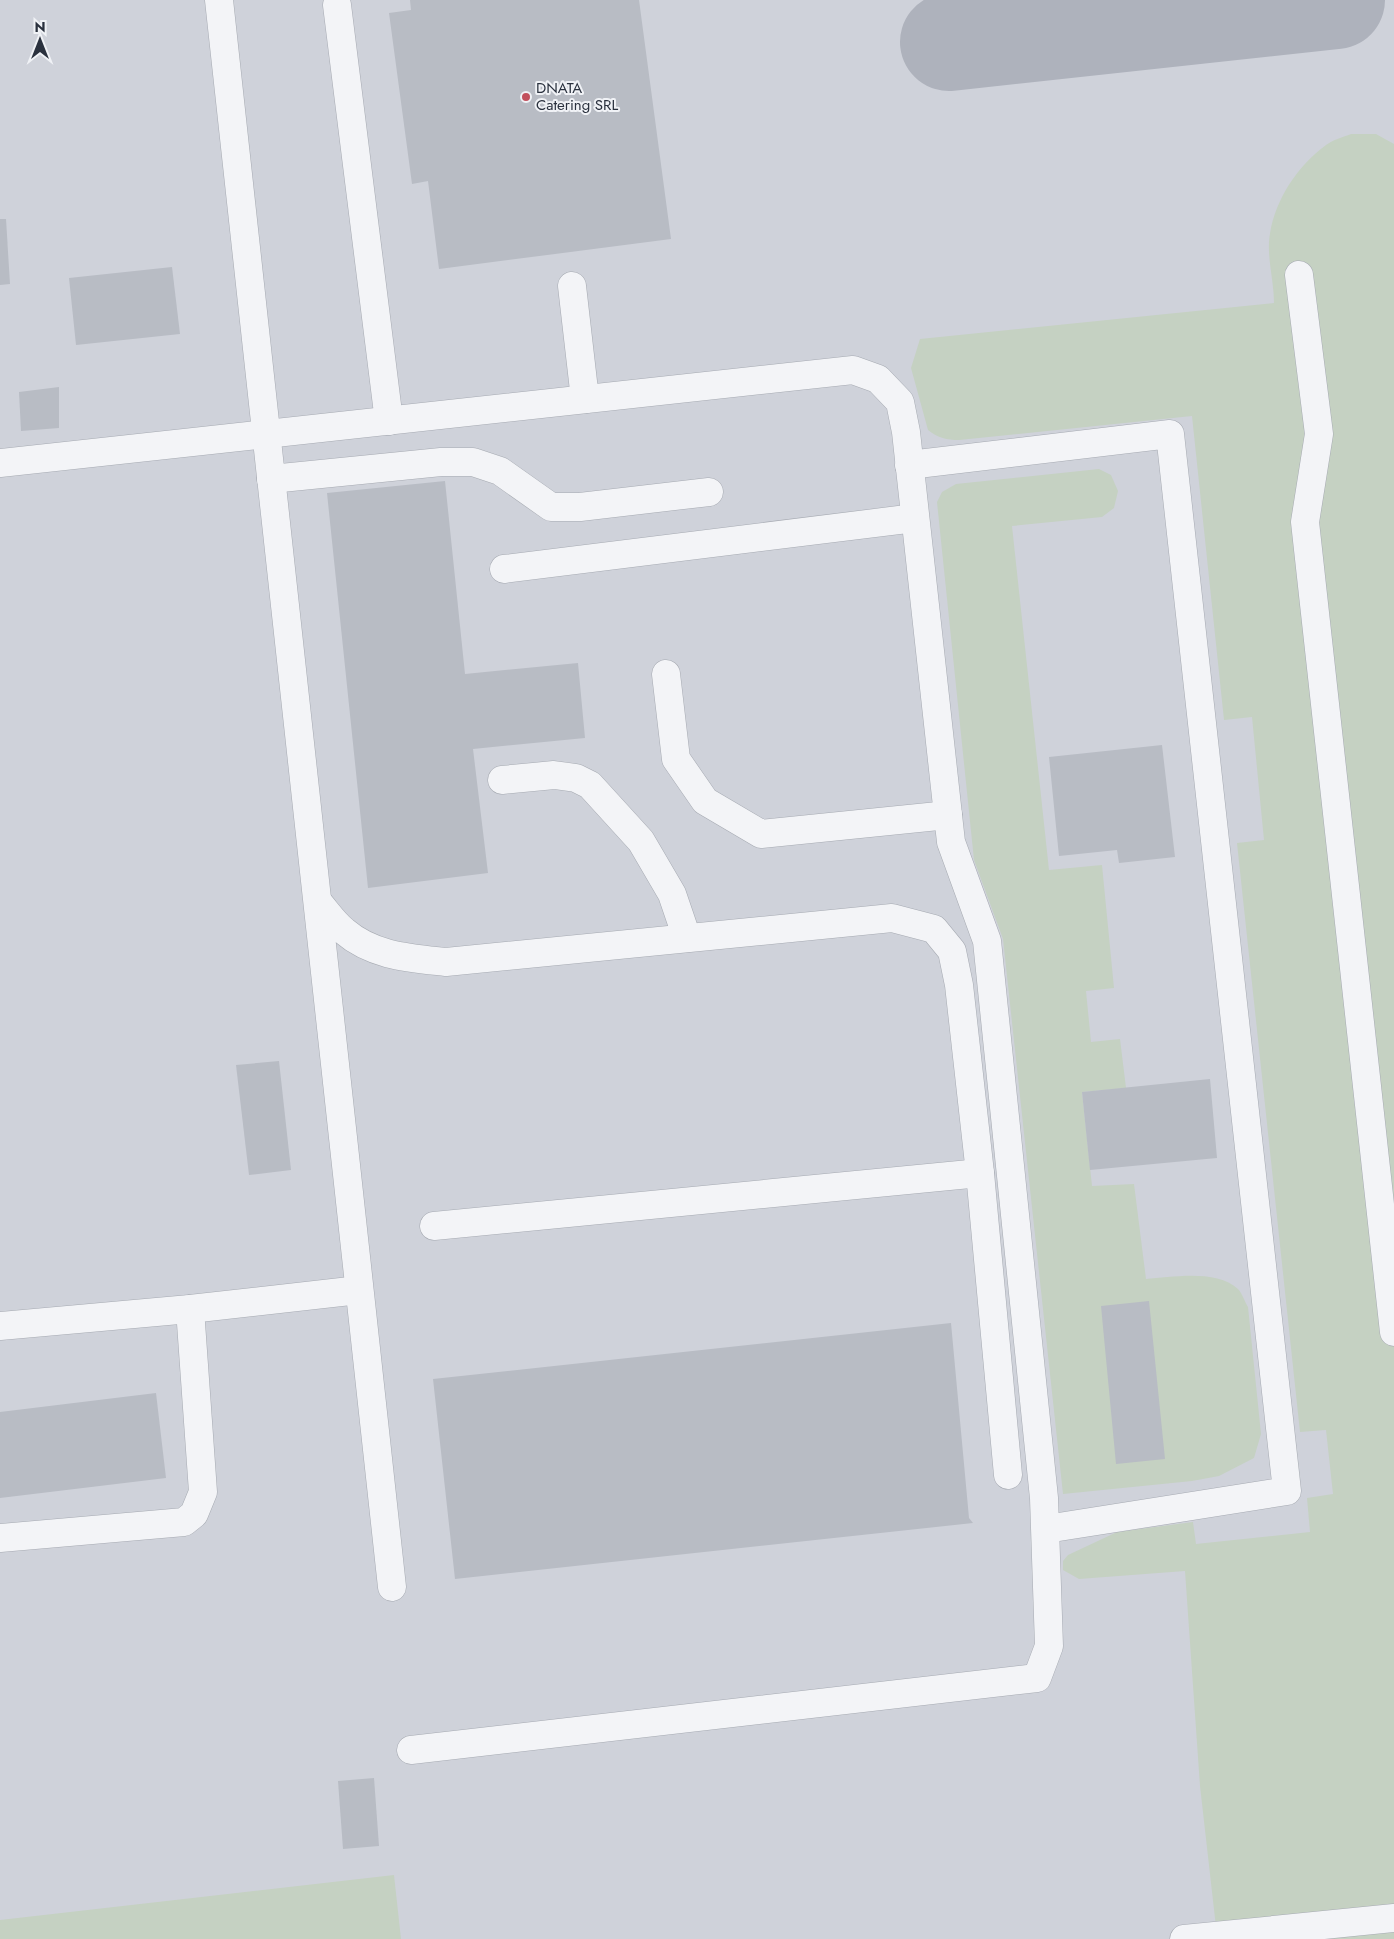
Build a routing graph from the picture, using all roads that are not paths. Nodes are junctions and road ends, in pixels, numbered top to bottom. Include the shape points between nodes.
1 (219, 0) edge
2 (337, 5) dead end
3 (1299, 275) dead end
4 (572, 286) dead end
5 (586, 399) junction
6 (389, 420) junction
7 (266, 434) junction
8 (0, 463) edge
9 (909, 464) junction
10 (271, 479) junction
11 (709, 492) dead end
12 (915, 518) junction
13 (504, 569) dead end
14 (666, 674) dead end
15 (502, 780) dead end
16 (948, 815) junction
17 (318, 902) junction
18 (687, 938) junction
19 (980, 1173) junction
20 (434, 1226) dead end
21 (359, 1290) junction
22 (190, 1309) junction
23 (0, 1326) edge
24 (1394, 1332) edge
25 (1008, 1475) dead end
26 (1046, 1529) junction
27 (0, 1538) edge
28 (392, 1587) dead end
29 (411, 1750) dead end
30 (1394, 1918) edge
31 (1184, 1939) edge

1 - 7 lane
2 - 6 lane
3 - 24 lane via 1319,434 1305,522
4 - 5 lane
5 - 6 lane
5 - 9 lane via 853,370 878,379 900,402
6 - 7 lane
7 - 8 lane
7 - 10 lane
9 - 12 lane
9 - 26 lane via 1170,434 1287,1492
10 - 11 lane via 441,462 473,462 500,471 551,507 580,507
10 - 17 lane
12 - 13 lane
12 - 16 lane
14 - 16 lane via 676,759 705,801 761,834
15 - 18 lane via 554,775 576,778 590,785 642,841 672,894
16 - 26 lane via 951,842 986,941
17 - 18 lane via 344,931 374,950 406,958 446,962
17 - 21 lane
18 - 19 lane via 892,918 934,929 952,952 959,985
19 - 20 lane
19 - 25 lane
21 - 22 lane
21 - 28 lane
22 - 23 lane
22 - 27 lane via 203,1492 194,1514 184,1522
26 - 29 lane via 1049,1646 1037,1678
30 - 31 lane

